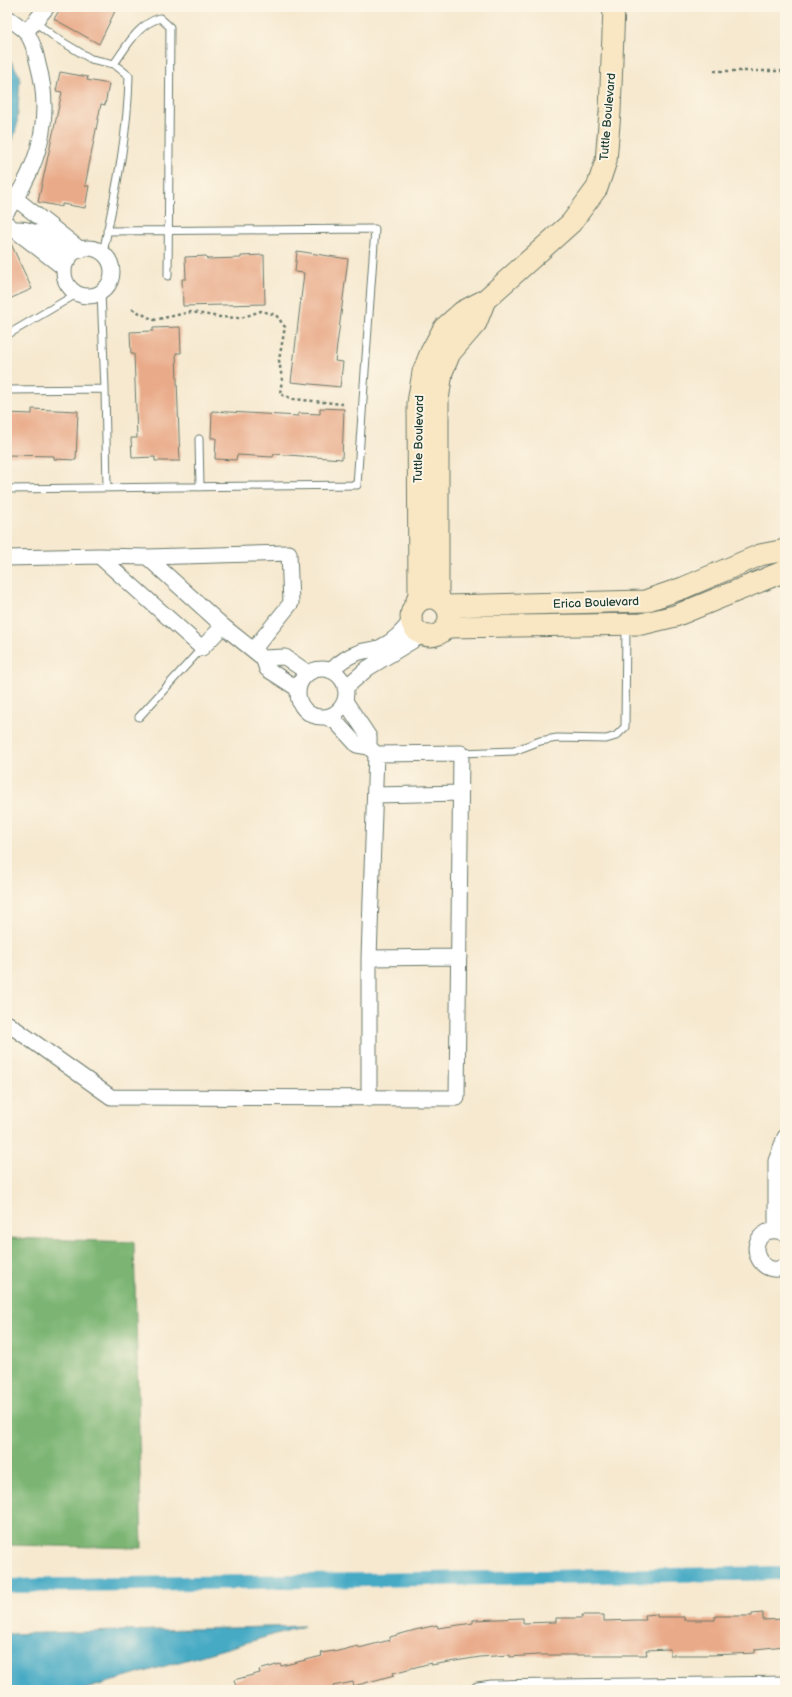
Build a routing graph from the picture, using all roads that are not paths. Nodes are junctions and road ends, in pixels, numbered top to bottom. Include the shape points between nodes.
1 (46, 7) edge
2 (614, 7) edge
3 (7, 17) edge
4 (30, 27) junction
5 (114, 64) junction
6 (16, 199) junction
7 (7, 212) edge
8 (10, 227) edge
9 (108, 231) junction
10 (168, 231) junction
11 (81, 250) junction
12 (103, 253) junction
13 (66, 264) junction
14 (168, 276) dead end
15 (101, 292) junction
16 (78, 293) junction
17 (485, 300) junction
18 (7, 335) edge
19 (105, 389) junction
20 (7, 390) edge
21 (199, 439) dead end
22 (200, 487) junction
23 (107, 488) junction
24 (7, 489) edge
25 (785, 550) edge
26 (99, 556) junction
27 (147, 557) junction
28 (7, 558) edge
29 (785, 571) edge
30 (443, 604) junction
31 (416, 620) junction
32 (626, 624) junction
33 (223, 626) junction
34 (447, 627) junction
35 (202, 648) junction
36 (258, 654) junction
37 (331, 671) junction
38 (308, 673) junction
39 (298, 689) junction
40 (345, 694) junction
41 (139, 717) dead end
42 (326, 717) junction
43 (373, 751) junction
44 (461, 753) junction
45 (460, 793) junction
46 (376, 795) junction
47 (458, 957) junction
48 (369, 958) junction
49 (7, 1023) edge
50 (370, 1099) junction
51 (785, 1137) edge
52 (780, 1232) edge
53 (785, 1266) edge
54 (785, 1684) edge
55 (478, 1690) edge

1 - 4 street
2 - 17 street, Tuttle Boulevard via 610,112 606,154 597,188 571,223
3 - 4 street
4 - 5 lane via 56,38 90,59
4 - 6 street via 44,90 45,116 41,140
5 - 9 lane via 129,76 128,107 124,148
5 - 10 lane via 137,32 149,21 160,18 170,27
6 - 7 street
6 - 11 street
8 - 13 street via 26,228 43,236
9 - 10 lane
9 - 12 lane
10 - 14 lane
10 - 22 lane via 375,229 357,485
11 - 12 street via 89,248
11 - 13 street
12 - 15 street via 112,266 112,274 107,288
13 - 16 street via 67,282
15 - 16 street via 86,296
15 - 19 lane
16 - 18 lane
17 - 30 street, Tuttle Boulevard via 476,323 450,353 442,372 438,400 438,585
17 - 31 street, Tuttle Boulevard via 462,312 444,328 423,372 418,403 419,594
19 - 20 lane
19 - 23 lane
21 - 22 lane
22 - 23 lane
23 - 24 lane
25 - 30 street, Erica Boulevard via 760,555 683,588 645,601
26 - 27 street
26 - 28 street
26 - 35 street
27 - 33 street
27 - 36 street via 289,553 291,603
29 - 32 street, Erica Boulevard via 675,616 642,624
30 - 31 street via 427,598
30 - 34 street via 450,616
31 - 34 street via 431,637
31 - 37 street via 380,648 359,652 340,662
31 - 40 street
32 - 34 street, Erica Boulevard
32 - 44 lane via 625,727 616,736 606,739 557,738 540,741 514,751
33 - 35 street
33 - 36 street
35 - 41 lane
36 - 38 street via 285,658
36 - 39 street via 267,669
37 - 38 street via 323,669
37 - 40 street via 342,680
38 - 39 street
39 - 42 street via 299,702 304,709 310,714
40 - 42 street via 340,710
40 - 43 street via 369,737
42 - 43 street via 336,722 356,746
43 - 44 street
43 - 46 street
44 - 45 street
45 - 46 street
45 - 47 street
46 - 48 street
47 - 48 street
47 - 50 street via 457,1098
48 - 50 street
49 - 50 street via 111,1098
51 - 52 street via 776,1161
52 - 53 street via 770,1231 759,1238 756,1256 759,1262 769,1269
54 - 55 street

